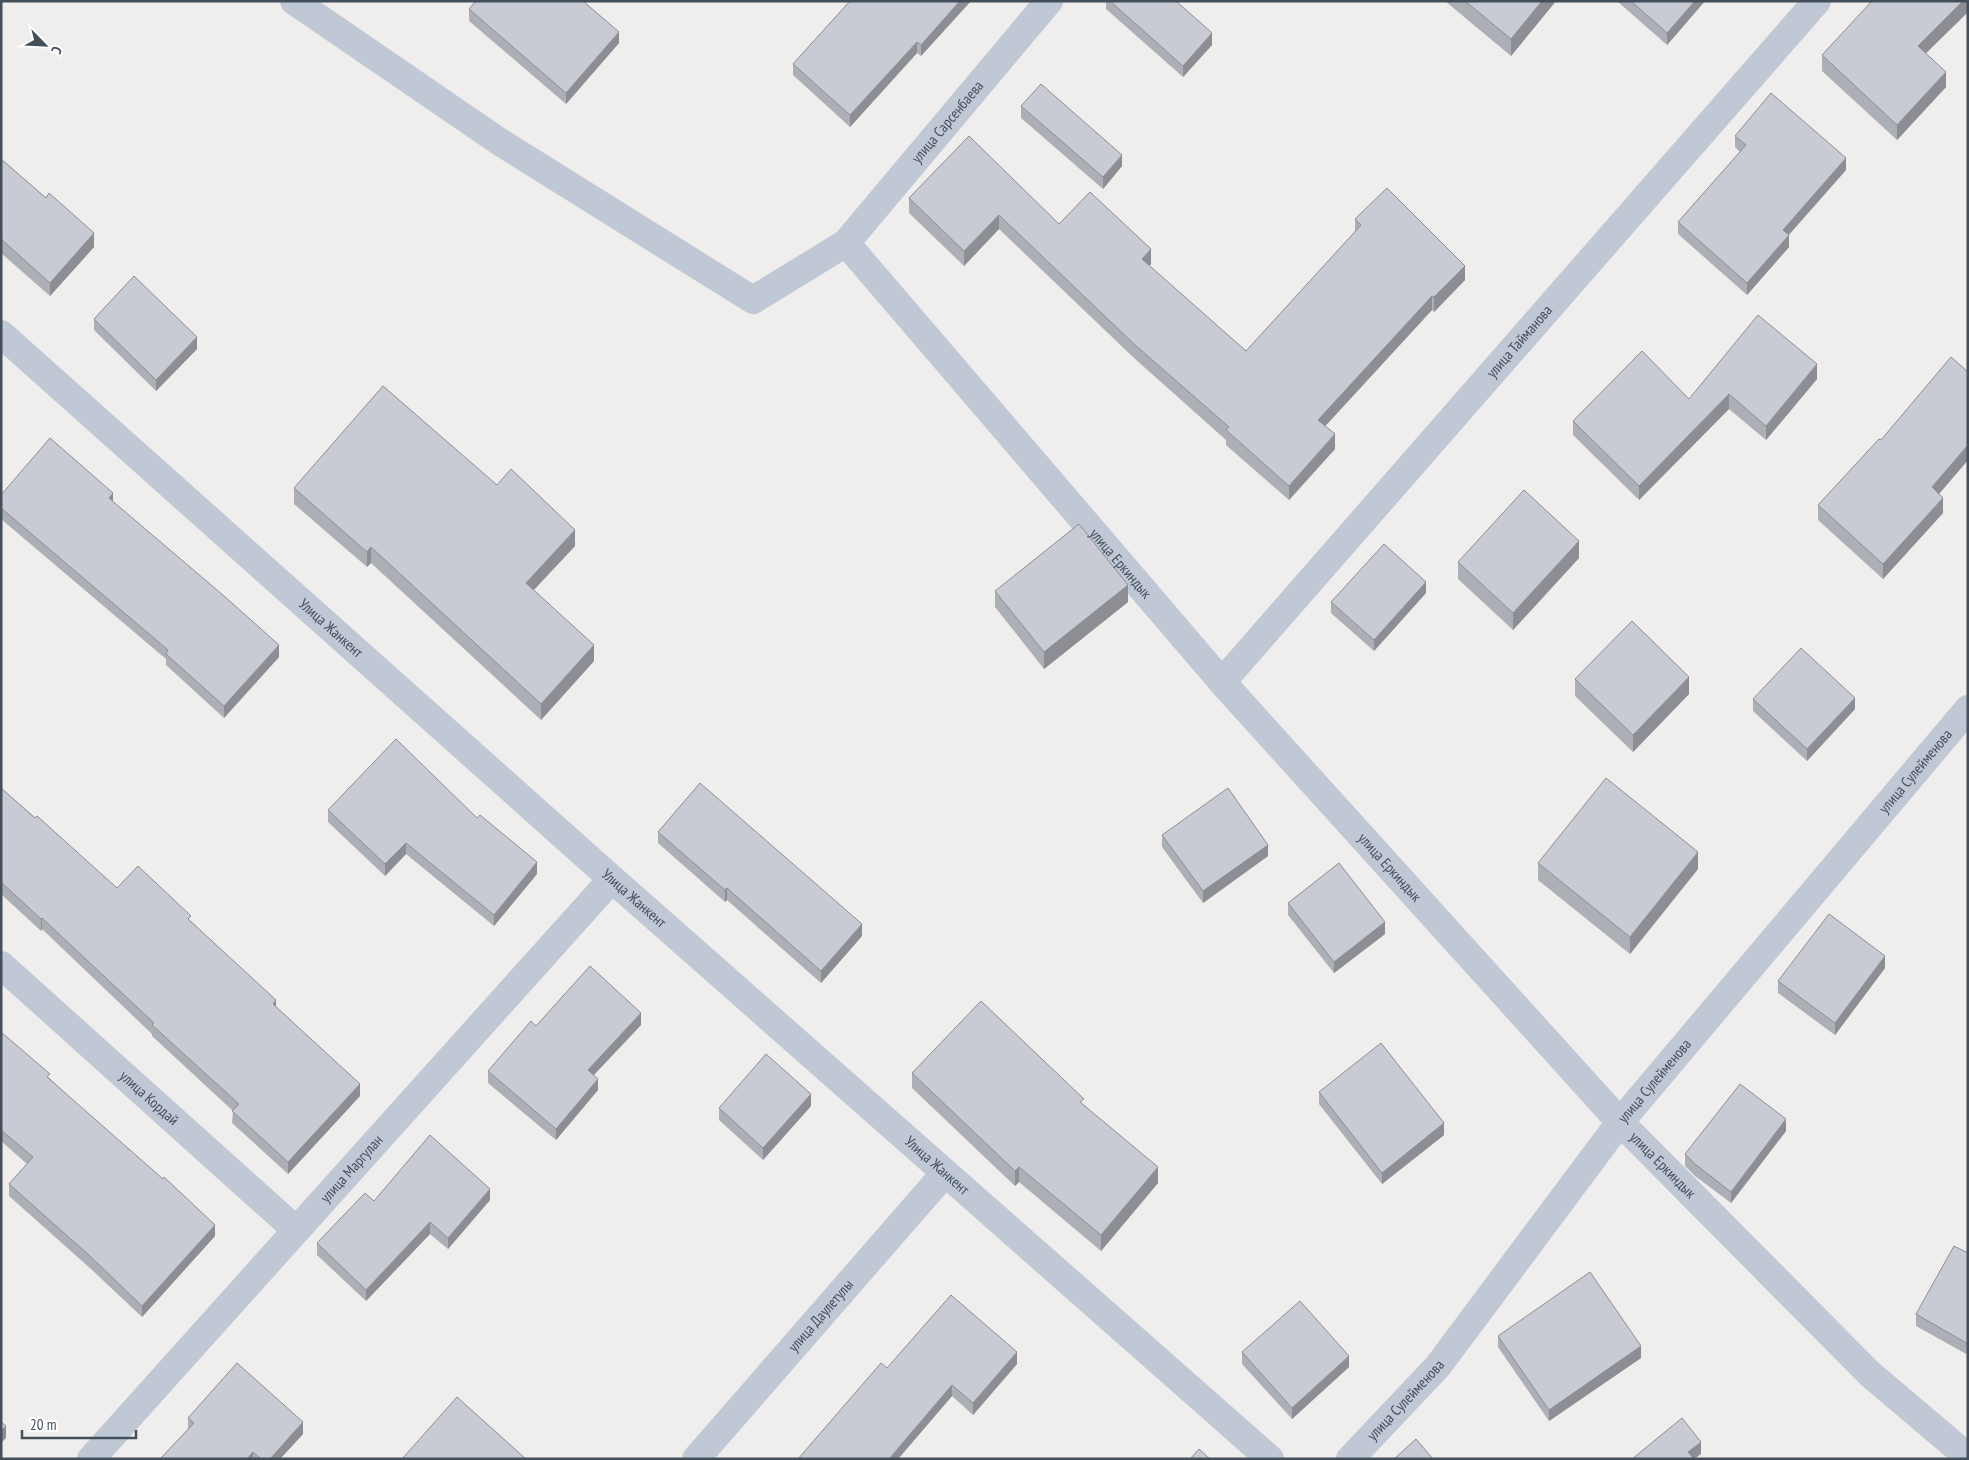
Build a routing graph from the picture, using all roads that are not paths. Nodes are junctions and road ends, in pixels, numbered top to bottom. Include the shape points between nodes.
1 (294, 1) edge
2 (1049, 1) edge
3 (1817, 1) edge
4 (846, 243) junction
5 (1, 334) edge
6 (1222, 682) junction
7 (1968, 709) edge
8 (612, 879) junction
9 (1, 966) edge
10 (1620, 1122) junction
11 (945, 1173) junction
12 (296, 1230) junction
13 (1968, 1457) edge
14 (90, 1459) edge
15 (696, 1459) edge
16 (1270, 1459) edge
17 (1350, 1459) edge

1 - 4 street, улица Сарсенбаева via 500,142 753,300
2 - 4 street, улица Сарсенбаева
3 - 6 street, улица Тайманова
4 - 6 street, улица Еркиндык
5 - 8 street, Улица Жанкент
6 - 10 street, улица Еркиндык
7 - 10 street, улица Сулейменова
8 - 11 street, Улица Жанкент
8 - 12 street, улица Маргулан
9 - 12 street, улица Кордай
10 - 13 street, улица Еркиндык via 1870,1374
10 - 17 street, улица Сулейменова via 1438,1366
11 - 15 street, улица Даулетулы
11 - 16 street, Улица Жанкент
12 - 14 street, улица Маргулан

